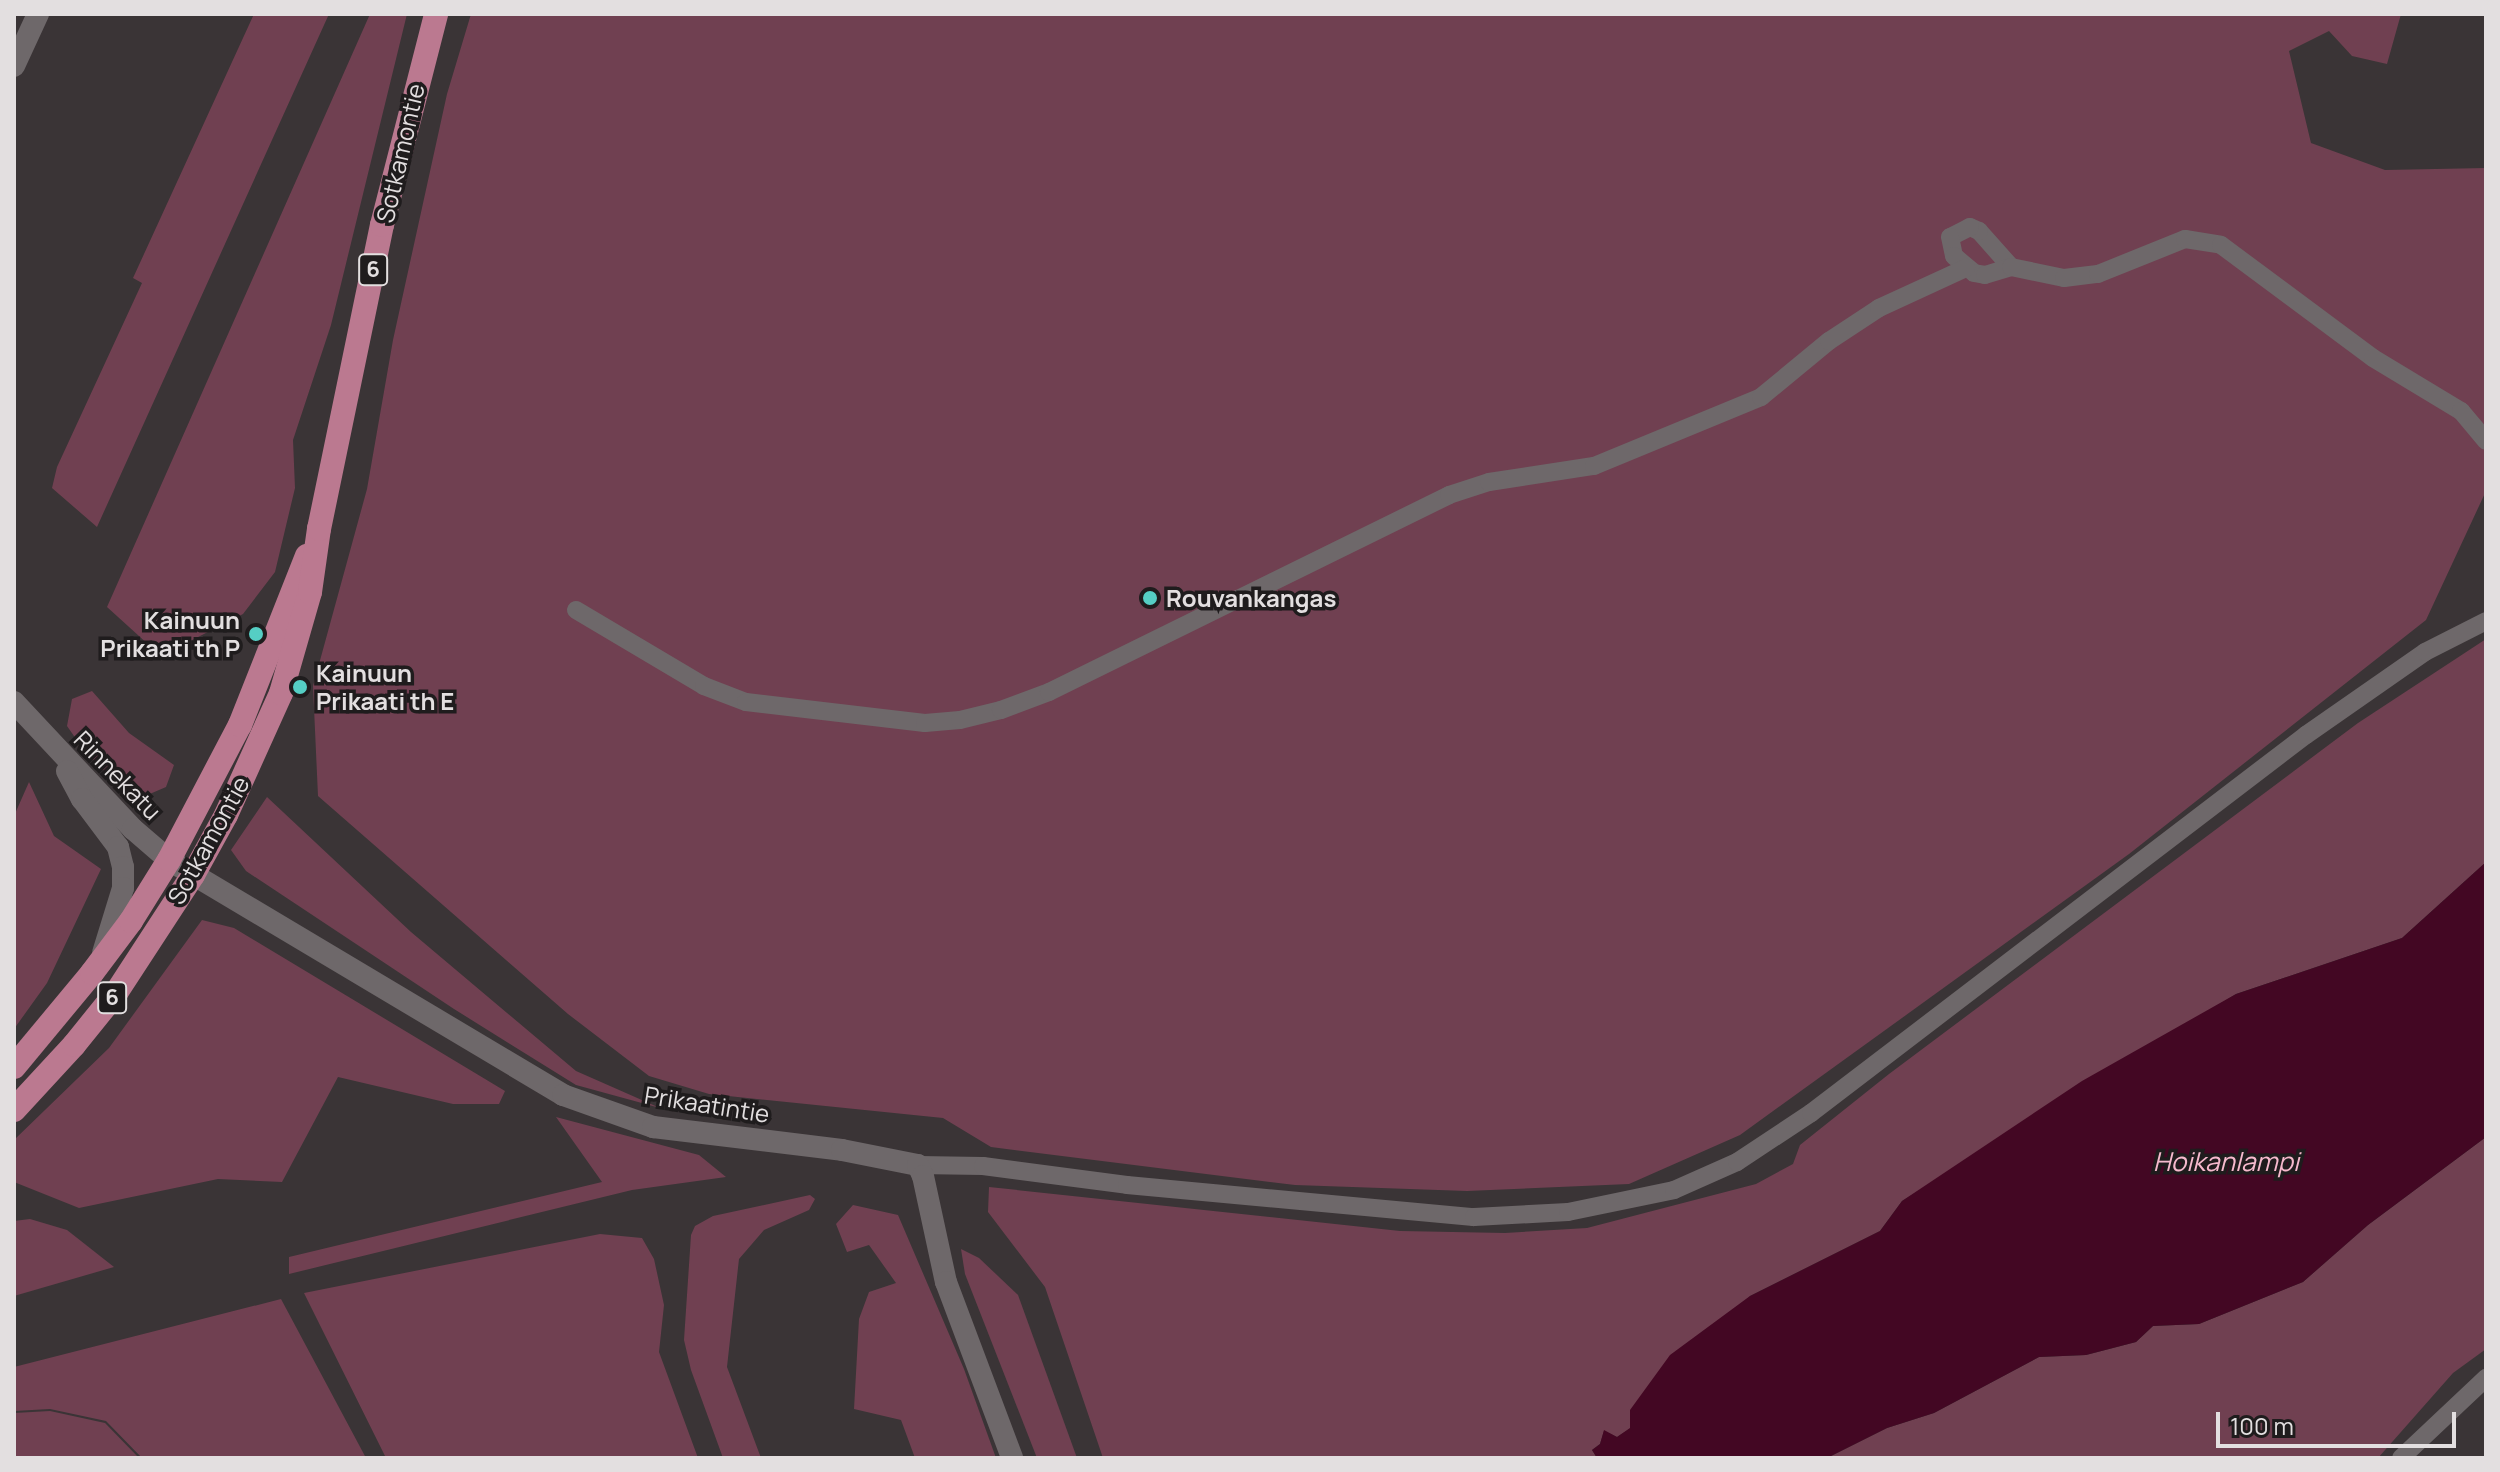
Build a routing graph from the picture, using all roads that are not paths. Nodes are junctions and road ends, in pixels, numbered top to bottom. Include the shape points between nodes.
1 (38, 14) edge
2 (436, 14) edge
3 (14, 66) edge
4 (2011, 267) junction
5 (1966, 268) junction
6 (2486, 441) edge
7 (319, 529) junction
8 (576, 610) dead end
9 (2486, 621) edge
10 (14, 702) edge
11 (65, 758) junction
12 (169, 860) junction
13 (193, 875) junction
14 (100, 963) junction
15 (14, 1067) edge
16 (14, 1110) edge
17 (918, 1165) junction
18 (2486, 1378) edge
19 (1012, 1458) edge
20 (2401, 1458) edge

1 - 3 street
2 - 7 highway, Sotkamontie / 6 via 382,225
4 - 5 street via 1985,275
4 - 5 street via 1970,227 1950,237 1954,256
4 - 6 street via 2064,278 2098,274 2185,239 2221,245 2373,358 2461,411
5 - 8 street via 1879,308 1761,397 1594,466 1489,482 1449,495 1049,692 983,715 925,723 746,702 704,686
7 - 12 highway, Sotkamontie / 6 via 240,725
7 - 13 highway, Sotkamontie / 6 via 310,592 281,693
9 - 17 street via 2425,652 2306,735 1811,1113 1737,1162 1674,1190 1568,1212 1474,1217 1127,1185 983,1166
10 - 11 street, Rinnekatu
11 - 12 street, Rinnekatu
11 - 14 street via 82,799 118,847 123,867 120,900
12 - 13 street, Rinnekatu
12 - 14 highway, Sotkamontie / 6
13 - 16 highway, Sotkamontie / 6 via 116,993
13 - 17 street, Prikaatintie via 563,1095 653,1127 842,1150
14 - 15 highway, Sotkamontie / 6
17 - 19 street via 946,1282
18 - 20 street

